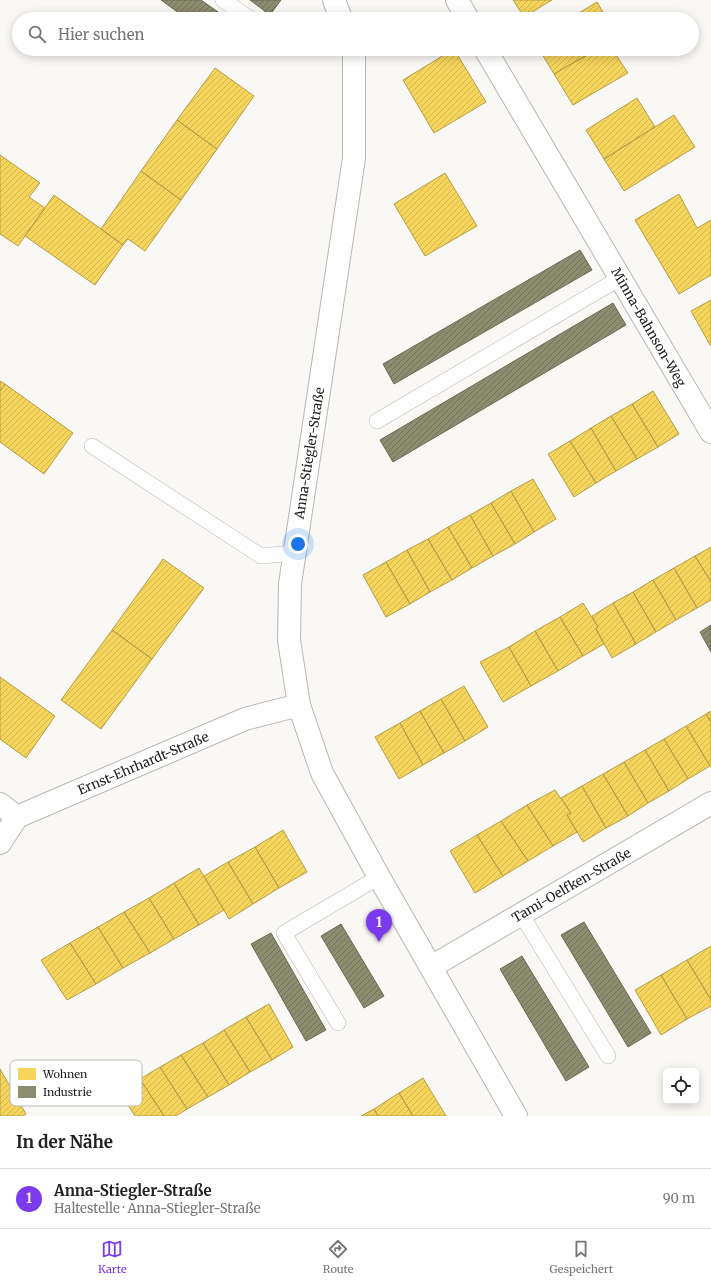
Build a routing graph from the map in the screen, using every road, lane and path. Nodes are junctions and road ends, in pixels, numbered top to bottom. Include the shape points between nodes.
1 (223, 0) edge
2 (334, 0) edge
3 (457, 0) edge
4 (241, 12) edge
5 (338, 12) edge
6 (464, 12) edge
7 (354, 56) edge
8 (490, 56) edge
9 (620, 278) junction
10 (377, 421) dead end
11 (711, 432) edge
12 (92, 446) dead end
13 (294, 553) junction
14 (299, 705) junction
15 (711, 803) edge
16 (0, 804) edge
17 (18, 817) junction
18 (0, 843) edge
19 (379, 877) junction
20 (521, 914) junction
21 (431, 967) junction
22 (338, 1023) dead end
23 (608, 1056) dead end
24 (516, 1116) edge

1 - 4 lane
2 - 5 street
3 - 6 street
7 - 13 street, Anna-Stiegler-Straße via 354,158
8 - 9 street, Minna-Bahnson-Weg
9 - 10 lane
9 - 11 street, Minna-Bahnson-Weg
12 - 13 lane via 261,556
13 - 14 street, Anna-Stiegler-Straße via 290,584 289,640
14 - 17 street, Ernst-Ehrhardt-Straße via 245,719
14 - 19 street, Anna-Stiegler-Straße via 322,773
15 - 20 street, Tami-Oelfken-Straße
16 - 17 street
17 - 18 street
19 - 21 street, Anna-Stiegler-Straße
19 - 22 lane via 284,933
20 - 21 street, Tami-Oelfken-Straße
20 - 23 lane
21 - 24 street, Anna-Stiegler-Straße

